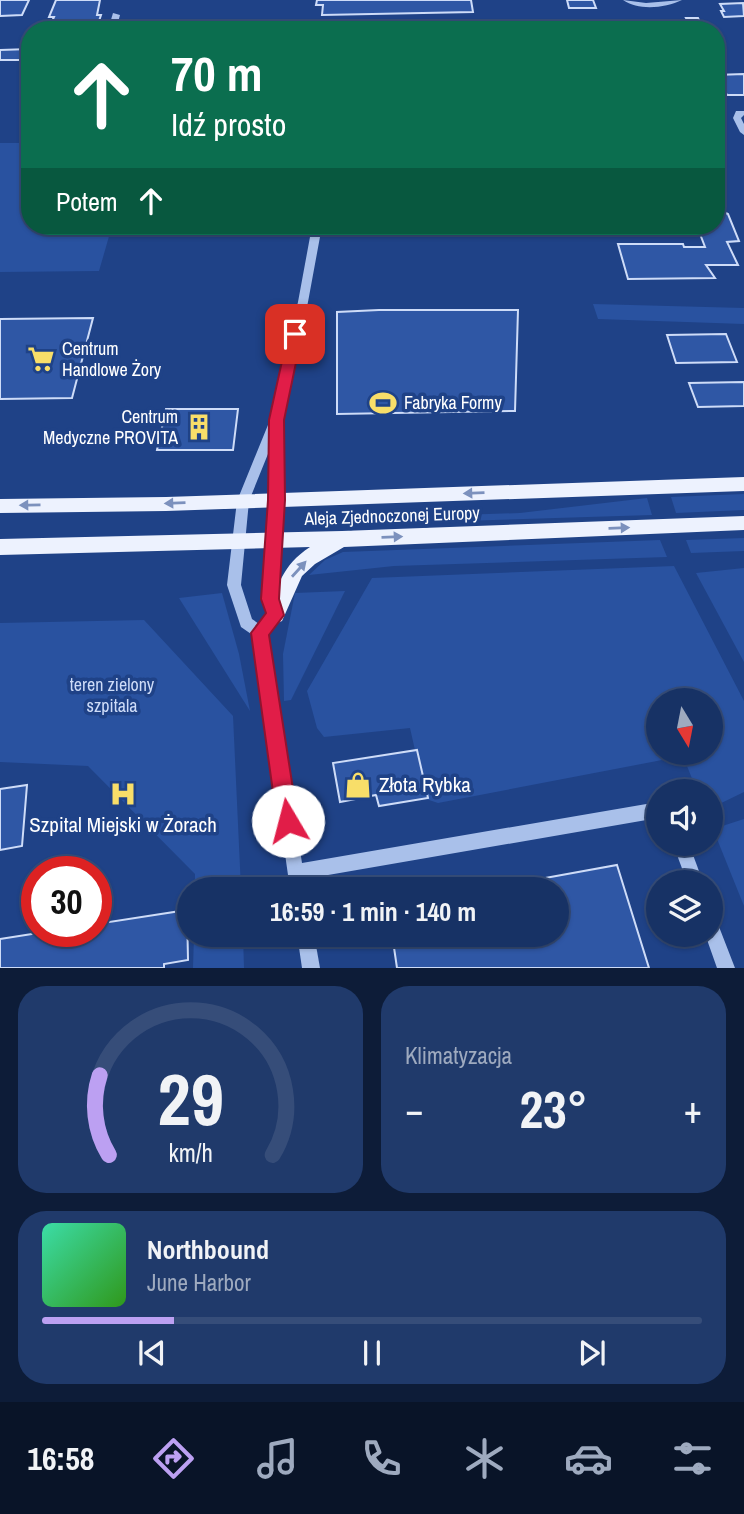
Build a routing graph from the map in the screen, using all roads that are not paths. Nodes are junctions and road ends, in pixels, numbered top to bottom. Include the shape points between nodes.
1 (627, 0) edge
2 (678, 0) edge
3 (116, 15) dead end
4 (114, 21) edge
5 (742, 113) edge
6 (744, 132) edge
7 (315, 235) edge
8 (276, 420) junction
9 (744, 484) edge
10 (276, 500) junction
11 (243, 501) junction
12 (0, 506) edge
13 (744, 523) edge
14 (342, 539) junction
15 (241, 541) junction
16 (275, 541) junction
17 (0, 547) edge
18 (275, 615) junction
19 (260, 633) junction
20 (646, 812) edge
21 (295, 877) edge
22 (316, 877) edge
23 (307, 947) edge
24 (718, 947) edge
25 (311, 968) edge
26 (726, 968) edge

1 - 2 street via 650,5
3 - 4 street
5 - 6 street via 737,118
7 - 8 street
8 - 10 street
8 - 11 street
9 -> 10 main road, Aleja Zjednoczonej Europy
10 - 11 main road, Aleja Zjednoczonej Europy
10 - 16 street
11 -> 12 main road, Aleja Zjednoczonej Europy
11 - 15 street
14 -> 13 main road, Aleja Zjednoczonej Europy
14 - 16 main road, Aleja Zjednoczonej Europy
18 -> 14 main road via 285,599 287,583 299,567
15 - 16 main road, Aleja Zjednoczonej Europy
15 - 17 main road, Aleja Zjednoczonej Europy
15 - 19 street via 234,585 246,623
16 - 18 street via 270,599
18 - 19 street
19 - 21 street
20 - 22 street
23 - 25 street
24 - 26 lane

